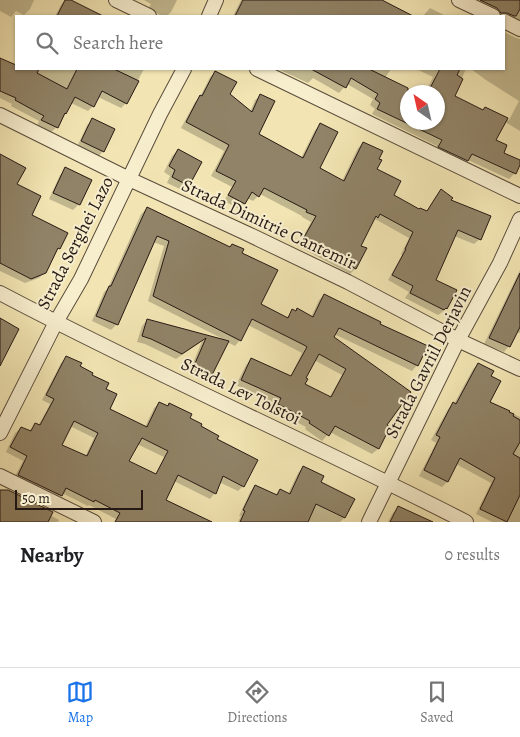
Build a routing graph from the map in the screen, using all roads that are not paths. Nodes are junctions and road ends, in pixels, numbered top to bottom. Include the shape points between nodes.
1 (116, 0) edge
2 (216, 0) edge
3 (459, 0) edge
4 (147, 15) edge
5 (209, 15) edge
6 (491, 15) edge
7 (505, 22) edge
8 (520, 29) edge
9 (184, 70) edge
10 (259, 70) edge
11 (0, 115) edge
12 (129, 179) junction
13 (520, 196) edge
14 (520, 219) edge
15 (0, 293) edge
16 (56, 322) junction
17 (458, 340) junction
18 (520, 370) edge
19 (0, 433) edge
20 (0, 476) edge
21 (388, 482) junction
22 (94, 522) edge
23 (369, 522) edge
24 (466, 522) edge

1 - 4 street
2 - 5 street
3 - 6 street
7 - 8 street
9 - 12 street, Strada Serghei Lazo
10 - 13 street
11 - 12 street, Strada Dimitrie Cantemir
12 - 16 street, Strada Serghei Lazo
12 - 17 street, Strada Dimitrie Cantemir via 340,278
14 - 17 street, Strada Gavriil Derjavin
15 - 16 street, Strada Lev Tolstoi
16 - 19 street, Strada Serghei Lazo
16 - 21 street, Strada Lev Tolstoi
17 - 18 street, Strada Dimitrie Cantemir
17 - 21 street, Strada Gavriil Derjavin
20 - 22 street
21 - 23 street, Strada Gavriil Derjavin
21 - 24 street, Strada Lev Tolstoi

